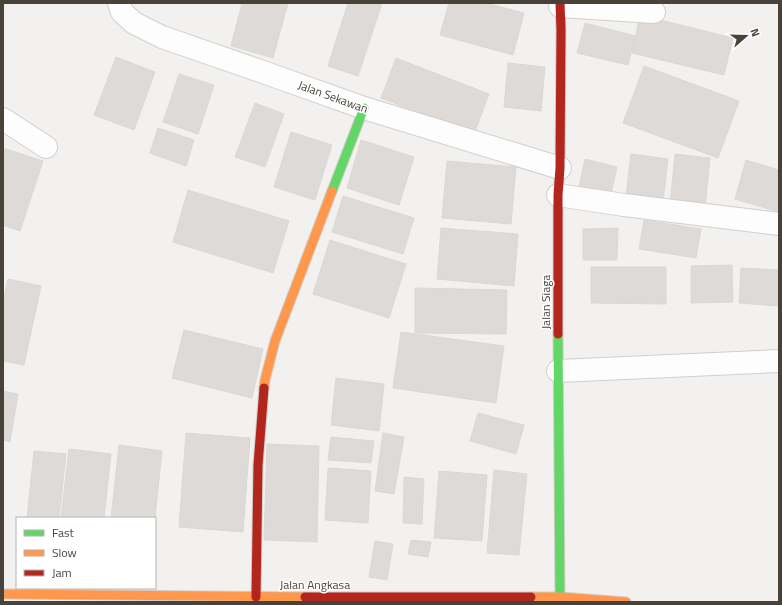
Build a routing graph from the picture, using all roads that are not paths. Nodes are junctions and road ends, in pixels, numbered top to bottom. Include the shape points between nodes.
1 (119, 3) edge
2 (560, 5) edge
3 (654, 12) dead end
4 (364, 108) junction
5 (3, 118) edge
6 (46, 147) dead end
7 (560, 168) junction
8 (558, 195) junction
9 (779, 224) edge
10 (779, 361) edge
11 (558, 371) junction
12 (3, 594) edge
13 (256, 597) junction
14 (560, 600) edge
15 (626, 602) edge

1 - 4 street, Jalan Sekawan via 122,12 134,23 162,37
2 - 3 street
2 - 7 street, Jalan Siaga
4 - 7 street, Jalan Sekawan
4 - 13 street via 275,341 265,380 258,465
5 - 6 street
7 - 8 street, Jalan Siaga
8 - 9 street
8 - 11 street, Jalan Siaga
10 - 11 street
11 - 14 street, Jalan Siaga
12 - 13 street, Jalan Angkasa
13 - 14 street, Jalan Angkasa
14 - 15 street, Jalan Angkasa

